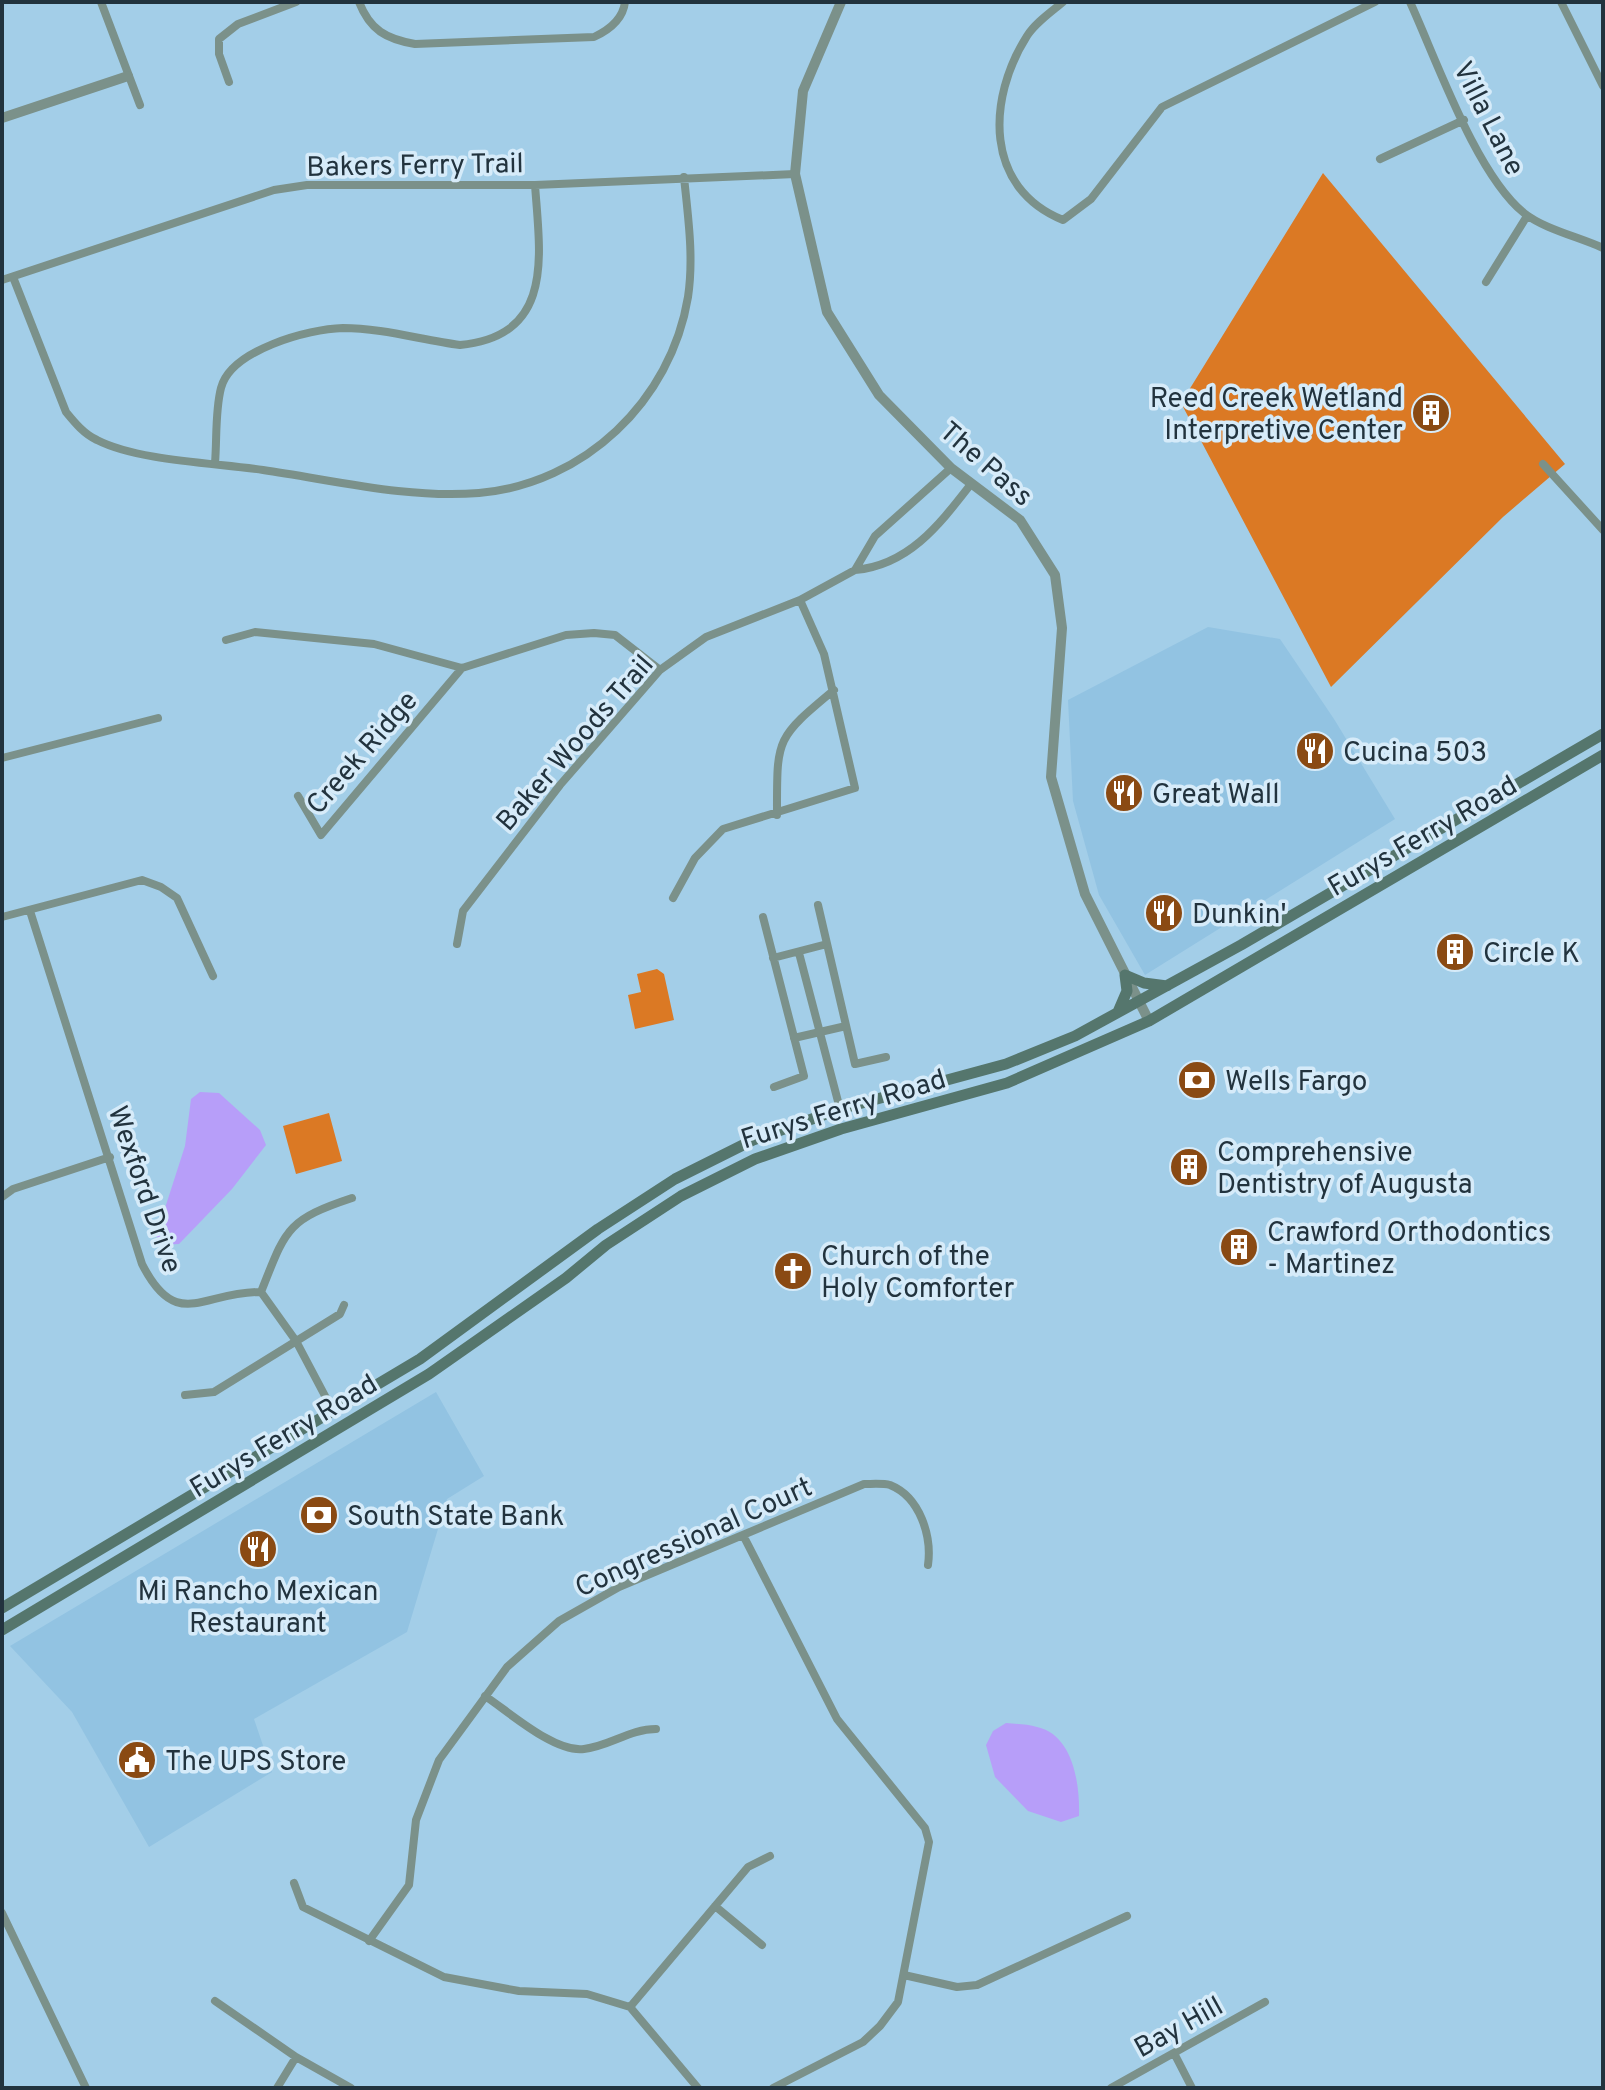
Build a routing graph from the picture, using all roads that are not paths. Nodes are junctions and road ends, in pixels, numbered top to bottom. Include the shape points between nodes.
1 (101, 2) edge
2 (296, 2) edge
3 (359, 2) edge
4 (625, 2) edge
5 (841, 2) edge
6 (1063, 2) edge
7 (1375, 2) edge
8 (1410, 2) edge
9 (1561, 2) edge
10 (128, 76) junction
11 (229, 82) dead end
12 (1603, 86) edge
13 (140, 105) dead end
14 (2, 118) edge
15 (1464, 120) junction
16 (1380, 159) dead end
17 (795, 174) junction
18 (684, 177) junction
19 (535, 185) junction
20 (1527, 216) junction
21 (1603, 248) edge
22 (13, 277) junction
23 (2, 280) edge
24 (1486, 282) dead end
25 (215, 463) junction
26 (1543, 464) dead end
27 (951, 468) junction
28 (971, 484) junction
29 (1603, 530) edge
30 (855, 570) junction
31 (800, 600) junction
32 (226, 640) dead end
33 (462, 668) junction
34 (660, 670) junction
35 (834, 690) junction
36 (158, 718) dead end
37 (1603, 734) edge
38 (1603, 755) edge
39 (2, 758) edge
40 (298, 796) dead end
41 (777, 815) junction
42 (1414, 846) junction
43 (1423, 862) junction
44 (673, 898) dead end
45 (818, 905) dead end
46 (30, 911) junction
47 (2, 917) edge
48 (763, 917) dead end
49 (457, 944) dead end
50 (827, 944) junction
51 (799, 953) junction
52 (773, 958) junction
53 (1125, 975) junction
54 (213, 976) dead end
55 (1167, 986) junction
56 (1142, 1001) junction
57 (1117, 1014) junction
58 (1149, 1021) junction
59 (846, 1026) junction
60 (821, 1032) junction
61 (794, 1038) junction
62 (886, 1057) dead end
63 (774, 1087) dead end
64 (840, 1109) junction
65 (110, 1157) junction
66 (2, 1197) edge
67 (352, 1198) dead end
68 (261, 1292) junction
69 (344, 1305) dead end
70 (296, 1341) junction
71 (185, 1395) dead end
72 (333, 1411) junction
73 (744, 1537) junction
74 (928, 1565) dead end
75 (2, 1608) edge
76 (2, 1630) edge
77 (485, 1696) junction
78 (656, 1729) dead end
79 (770, 1856) dead end
80 (294, 1883) dead end
81 (715, 1906) junction
82 (2, 1913) edge
83 (1127, 1916) dead end
84 (369, 1941) junction
85 (762, 1945) dead end
86 (904, 1975) junction
87 (215, 2001) dead end
88 (1265, 2002) dead end
89 (630, 2007) junction
90 (1175, 2055) junction
91 (296, 2057) junction
92 (86, 2088) edge
93 (277, 2088) edge
94 (351, 2088) edge
95 (698, 2088) edge
96 (773, 2088) edge
97 (1111, 2088) edge
98 (1192, 2088) edge

1 - 10 street
2 - 11 street via 238,24 219,39
3 - 4 street via 373,29 415,44 594,37 608,31
5 - 17 street, The Pass via 803,91
6 - 7 street via 1029,33 1008,70 999,107 999,140 1011,176 1030,201 1063,220 1091,199 1162,107
8 - 15 street, Villa Lane
9 - 12 street
10 - 13 street
10 - 14 street
15 - 16 street
15 - 20 street, Villa Lane via 1484,165 1504,195
17 - 18 street, Bakers Ferry Trail
17 - 27 street, The Pass via 827,312 879,395
18 - 19 street, Bakers Ferry Trail
18 - 25 street via 691,252 681,327 663,372 600,449 547,478 481,493 427,493
19 - 22 street, Bakers Ferry Trail via 339,183 285,188
19 - 25 street via 537,292 522,315 497,336 478,343 460,345 345,328 315,331 253,353 235,365 221,387
20 - 21 street, Villa Lane
20 - 24 street
22 - 23 street, Bakers Ferry Trail
22 - 25 street via 66,412 81,430 98,441 152,455
26 - 29 street
27 - 28 street, The Pass
27 - 30 street via 875,536
28 - 30 street, Baker Woods Trail via 940,524 909,552 885,565
28 - 53 street, The Pass via 1020,520 1055,575 1062,628 1051,777 1085,894
30 - 31 street, Baker Woods Trail
31 - 34 street, Baker Woods Trail via 706,637
31 - 35 street
32 - 33 street via 255,632 374,644
33 - 34 street via 566,635 594,633 615,635
33 - 40 street, Creek Ridge via 321,835
34 - 49 street, Baker Woods Trail via 560,785 463,911
35 - 41 street via 787,730 777,760
35 - 41 street via 855,788
36 - 39 street
37 - 42 main road, Furys Ferry Road
38 - 43 main road, Furys Ferry Road
41 - 44 street via 723,829 695,858
42 - 43 main road
42 - 55 main road, Furys Ferry Road
43 - 58 main road, Furys Ferry Road
45 - 50 street
46 - 47 street
46 - 54 street via 142,880 177,898
46 - 65 street, Wexford Drive
48 - 52 street
50 - 51 street
50 - 59 street
51 - 52 street
51 - 60 street
52 - 61 street
53 - 55 main road
53 - 56 street, The Pass
53 - 57 main road via 1127,991
55 - 56 main road, Furys Ferry Road
56 - 57 main road, Furys Ferry Road
56 - 58 street, The Pass
57 - 64 main road, Furys Ferry Road via 1006,1064
58 - 76 main road, Furys Ferry Road via 1007,1083 841,1129 741,1165 695,1189 606,1245 429,1374
59 - 60 street
59 - 62 street via 855,1064
60 - 61 street
60 - 64 street
61 - 63 street via 804,1076
64 - 72 main road, Furys Ferry Road via 733,1148 675,1179 420,1359
65 - 66 street
65 - 68 street, Wexford Drive via 142,1264 162,1297 183,1305
67 - 68 street via 308,1213 291,1228
68 - 70 street
69 - 70 street via 340,1314
70 - 71 street via 214,1392
70 - 72 street
72 - 75 main road, Furys Ferry Road
73 - 74 street, Congressional Court via 864,1484 889,1485 916,1503 931,1549
73 - 77 street, Congressional Court via 619,1587 559,1621 507,1667
73 - 86 street via 837,1719 925,1828 928,1860
77 - 78 street via 558,1745 583,1750 640,1729
77 - 84 street, Congressional Court via 439,1760 416,1820 409,1885
79 - 81 street via 748,1867
80 - 84 street via 303,1907
81 - 85 street
81 - 89 street
82 - 92 street
83 - 86 street via 977,1985 957,1987
84 - 89 street via 444,1977 519,1991 587,1994
86 - 96 street via 898,2002 863,2042
87 - 91 street
88 - 90 street, Bay Hill
89 - 95 street
90 - 97 street, Bay Hill
90 - 98 street
91 - 93 street
91 - 94 street

